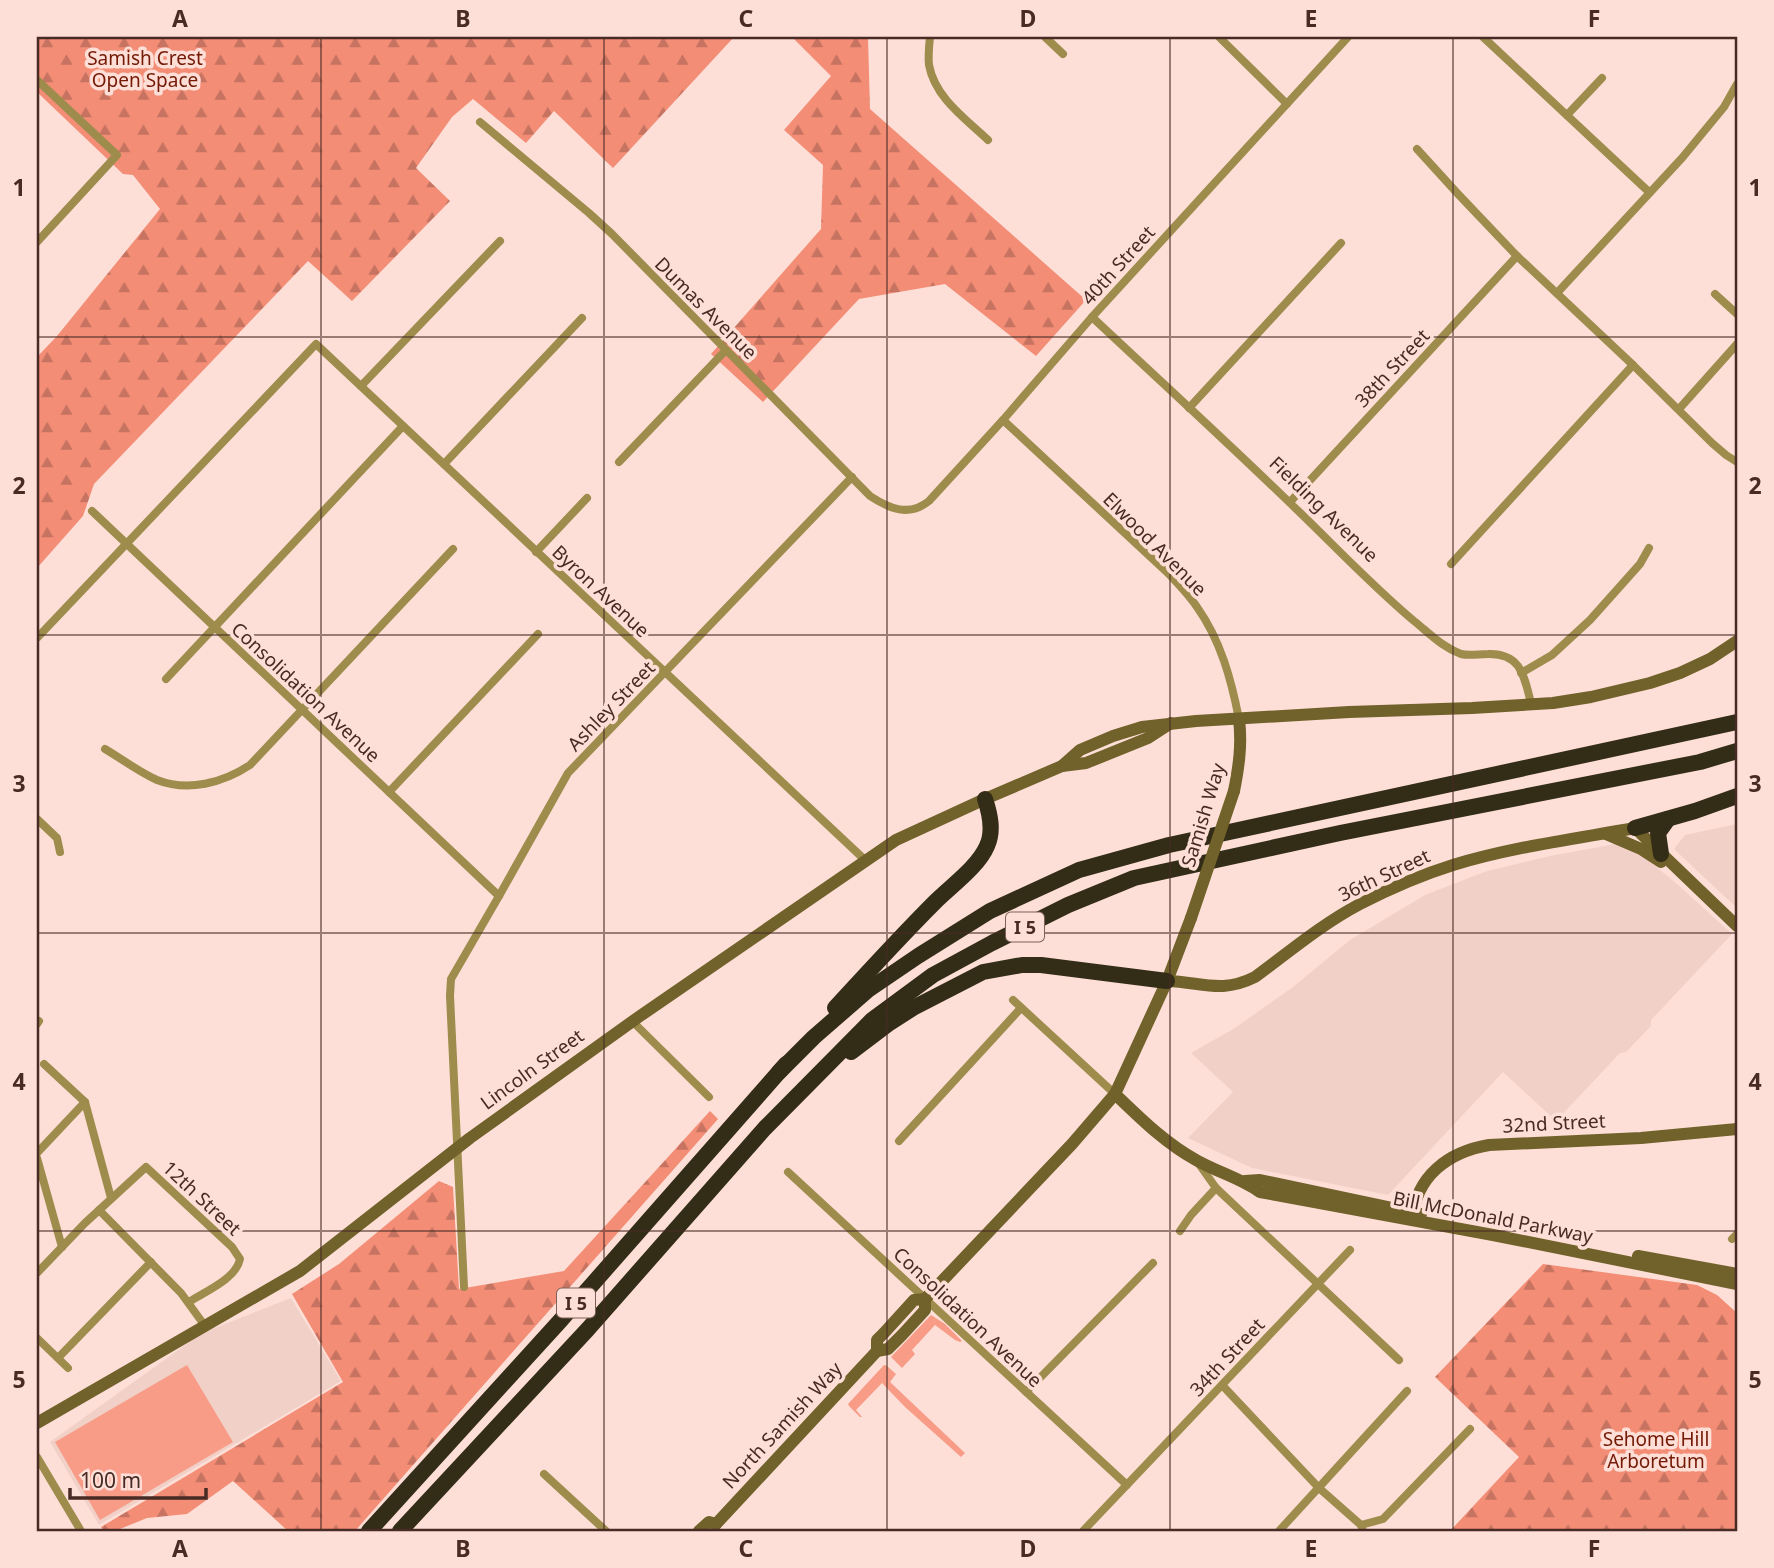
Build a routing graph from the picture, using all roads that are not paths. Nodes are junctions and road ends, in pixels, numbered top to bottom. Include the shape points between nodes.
1 (930, 37) edge
2 (1045, 37) edge
3 (1219, 37) edge
4 (1348, 37) edge
5 (1488, 38) edge
6 (1063, 54) dead end
7 (1602, 78) dead end
8 (37, 80) edge
9 (1737, 84) edge
10 (1287, 104) junction
11 (1567, 115) junction
12 (480, 122) dead end
13 (988, 140) dead end
14 (1417, 149) dead end
15 (1649, 192) junction
16 (500, 241) dead end
17 (37, 242) edge
18 (1341, 243) dead end
19 (1517, 256) junction
20 (1557, 293) junction
21 (1715, 294) dead end
22 (1737, 314) edge
23 (1092, 317) junction
24 (582, 318) dead end
25 (1737, 344) edge
26 (726, 350) junction
27 (1633, 365) junction
28 (361, 386) junction
29 (1189, 408) junction
30 (1679, 409) junction
31 (1003, 420) junction
32 (403, 426) junction
33 (619, 462) dead end
34 (1737, 462) edge
35 (444, 464) junction
36 (852, 477) junction
37 (587, 498) dead end
38 (1290, 502) junction
39 (92, 511) dead end
40 (909, 511) joint
41 (127, 545) junction
42 (1649, 548) dead end
43 (453, 549) dead end
44 (536, 552) junction
45 (1451, 564) dead end
46 (215, 628) junction
47 (538, 634) dead end
48 (37, 638) edge
49 (1737, 641) edge
50 (665, 672) junction
51 (1521, 673) junction
52 (166, 679) dead end
53 (1531, 703) junction
54 (302, 710) junction
55 (1238, 719) junction
56 (1737, 722) edge
57 (105, 749) dead end
58 (1737, 751) edge
59 (389, 792) junction
60 (1737, 796) edge
61 (985, 799) junction
62 (37, 819) edge
63 (1668, 819) junction
64 (1635, 828) junction
65 (1606, 833) junction
66 (60, 852) dead end
67 (1661, 854) junction
68 (865, 860) junction
69 (1685, 877) junction
70 (499, 896) junction
71 (1737, 926) edge
72 (1167, 981) junction
73 (1013, 1000) dead end
74 (1021, 1008) junction
75 (632, 1021) junction
76 (44, 1064) dead end
77 (779, 1072) junction
78 (1115, 1094) junction
79 (709, 1097) dead end
80 (85, 1102) junction
81 (765, 1128) junction
82 (1737, 1129) edge
83 (899, 1141) dead end
84 (457, 1147) junction
85 (37, 1153) edge
86 (37, 1158) edge
87 (1196, 1160) junction
88 (788, 1172) dead end
89 (1216, 1188) junction
90 (111, 1198) junction
91 (99, 1210) junction
92 (1412, 1217) junction
93 (1180, 1231) dead end
94 (62, 1247) junction
95 (1350, 1250) dead end
96 (151, 1262) junction
97 (1153, 1263) dead end
98 (37, 1273) edge
99 (1737, 1274) edge
100 (1317, 1284) junction
101 (1737, 1284) edge
102 (464, 1286) dead end
103 (925, 1299) junction
104 (189, 1302) junction
105 (205, 1326) junction
106 (37, 1338) edge
107 (58, 1358) junction
108 (1399, 1360) dead end
109 (68, 1368) dead end
110 (1222, 1385) junction
111 (1407, 1391) dead end
112 (1026, 1392) junction
113 (37, 1423) edge
114 (1470, 1429) dead end
115 (37, 1457) edge
116 (544, 1474) dead end
117 (1127, 1485) junction
118 (1319, 1488) junction
119 (717, 1528) edge
120 (1362, 1528) edge
121 (81, 1531) edge
122 (369, 1531) edge
123 (400, 1531) edge
124 (606, 1531) edge
125 (699, 1531) edge
126 (1083, 1531) edge
127 (1279, 1531) edge

1 - 13 street via 929,66 945,100
2 - 6 street
3 - 10 street
4 - 10 street, 40th Street
5 - 11 street
7 - 11 street
8 - 17 street via 117,155
9 - 15 street via 1724,107
10 - 23 street, 40th Street
11 - 15 street
12 - 26 street, Dumas Avenue via 589,213
14 - 19 street
15 - 20 street
16 - 28 street
18 - 29 street
19 - 20 street
19 - 38 street, 38th Street
20 - 27 street
21 - 22 street
23 - 29 street, Fielding Avenue
23 - 31 street, 40th Street
24 - 35 street
25 - 30 street
26 - 33 street
26 - 36 street, Dumas Avenue
27 - 30 street
27 - 45 street
28 - 32 street, Byron Avenue
28 - 41 street, Byron Avenue via 316,344
29 - 38 street, Fielding Avenue
30 - 34 street
31 - 40 street, 40th Street via 929,501
31 - 55 street, Elwood Avenue via 1189,596 1221,650
32 - 35 street, Byron Avenue
32 - 46 street
35 - 44 street, Byron Avenue
36 - 40 street, Dumas Avenue via 881,503
36 - 50 street, Ashley Street
37 - 44 street
38 - 51 street, Fielding Avenue via 1404,613 1446,647 1465,655 1507,656
39 - 41 street, Consolidation Avenue
41 - 46 street, Consolidation Avenue
41 - 48 street
42 - 51 street via 1640,565 1590,620 1552,655
43 - 54 street
44 - 50 street, Byron Avenue
46 - 52 street
46 - 54 street, Consolidation Avenue
47 - 59 street
49 - 53 main road via 1710,659 1650,683 1591,697
50 - 68 street, Byron Avenue
50 - 70 street, Ashley Street via 568,773
51 - 53 street
53 - 55 main road
54 - 57 street via 250,765 210,783 180,785 156,779
54 - 59 street, Consolidation Avenue
55 - 61 main road, Lincoln Street via 1171,723 1113,736 1080,750 1062,766
55 - 72 main road, Samish Way, bridge via 1240,758 1234,791
56 - 77 highway, I 5 via 1169,845 1079,870 990,911 918,956 868,990
58 - 81 highway, I 5 via 1135,878 1068,905 933,975 872,1020
59 - 70 street, Consolidation Avenue
60 - 63 highway
61 - 68 main road, Lincoln Street via 896,840
61 - 77 highway via 990,832 978,860 867,972
62 - 66 street via 57,838
63 - 64 highway
63 - 67 highway via 1658,834
64 - 65 main road, 36th Street
64 - 67 main road
65 - 69 main road
65 - 72 main road, 36th Street via 1428,873 1359,905 1243,983 1216,987
67 - 69 main road
68 - 75 main road, Lincoln Street
69 - 71 main road
70 - 84 street, Ashley Street via 451,979
72 - 78 main road, Samish Way
72 - 81 highway via 1041,965 983,972 888,1024
73 - 74 street, Bill McDonald Parkway
74 - 78 street, Bill McDonald Parkway
74 - 83 street
75 - 79 street
75 - 84 main road, Lincoln Street
76 - 80 street
77 - 122 highway, I 5
78 - 87 main road, Bill McDonald Parkway via 1158,1134
78 - 103 main road, Samish Way
80 - 85 street
80 - 90 street
81 - 123 highway, I 5 via 588,1329
82 - 92 main road, 32nd Street via 1473,1148 1454,1155 1433,1172 1416,1198
84 - 102 street, Ashley Street
84 - 105 main road, Lincoln Street via 300,1271
86 - 94 street
87 - 89 street
87 - 92 main road, Bill McDonald Parkway via 1260,1192
88 - 103 street, Consolidation Avenue
89 - 93 street
89 - 100 street
90 - 91 street
90 - 104 street, 12th Street via 146,1167 232,1247 240,1259 238,1268
91 - 94 street
91 - 96 street
92 - 99 main road, Bill McDonald Parkway
92 - 101 main road, Bill McDonald Parkway
94 - 98 street
95 - 100 street, 34th Street
96 - 104 street
96 - 107 street
97 - 112 street
100 - 108 street
100 - 110 street, 34th Street
103 - 112 street, Consolidation Avenue
103 - 119 main road, North Samish Way via 914,1300 877,1340 877,1351
104 - 105 street
105 - 113 main road, Lincoln Street
106 - 107 street
107 - 109 street
110 - 117 street, 34th Street
110 - 118 street
111 - 118 street
112 - 117 street, Consolidation Avenue
114 - 120 street via 1383,1519
115 - 121 street
116 - 124 street
117 - 126 street, 34th Street
118 - 120 street
118 - 127 street
119 - 125 main road, North Samish Way via 709,1522

